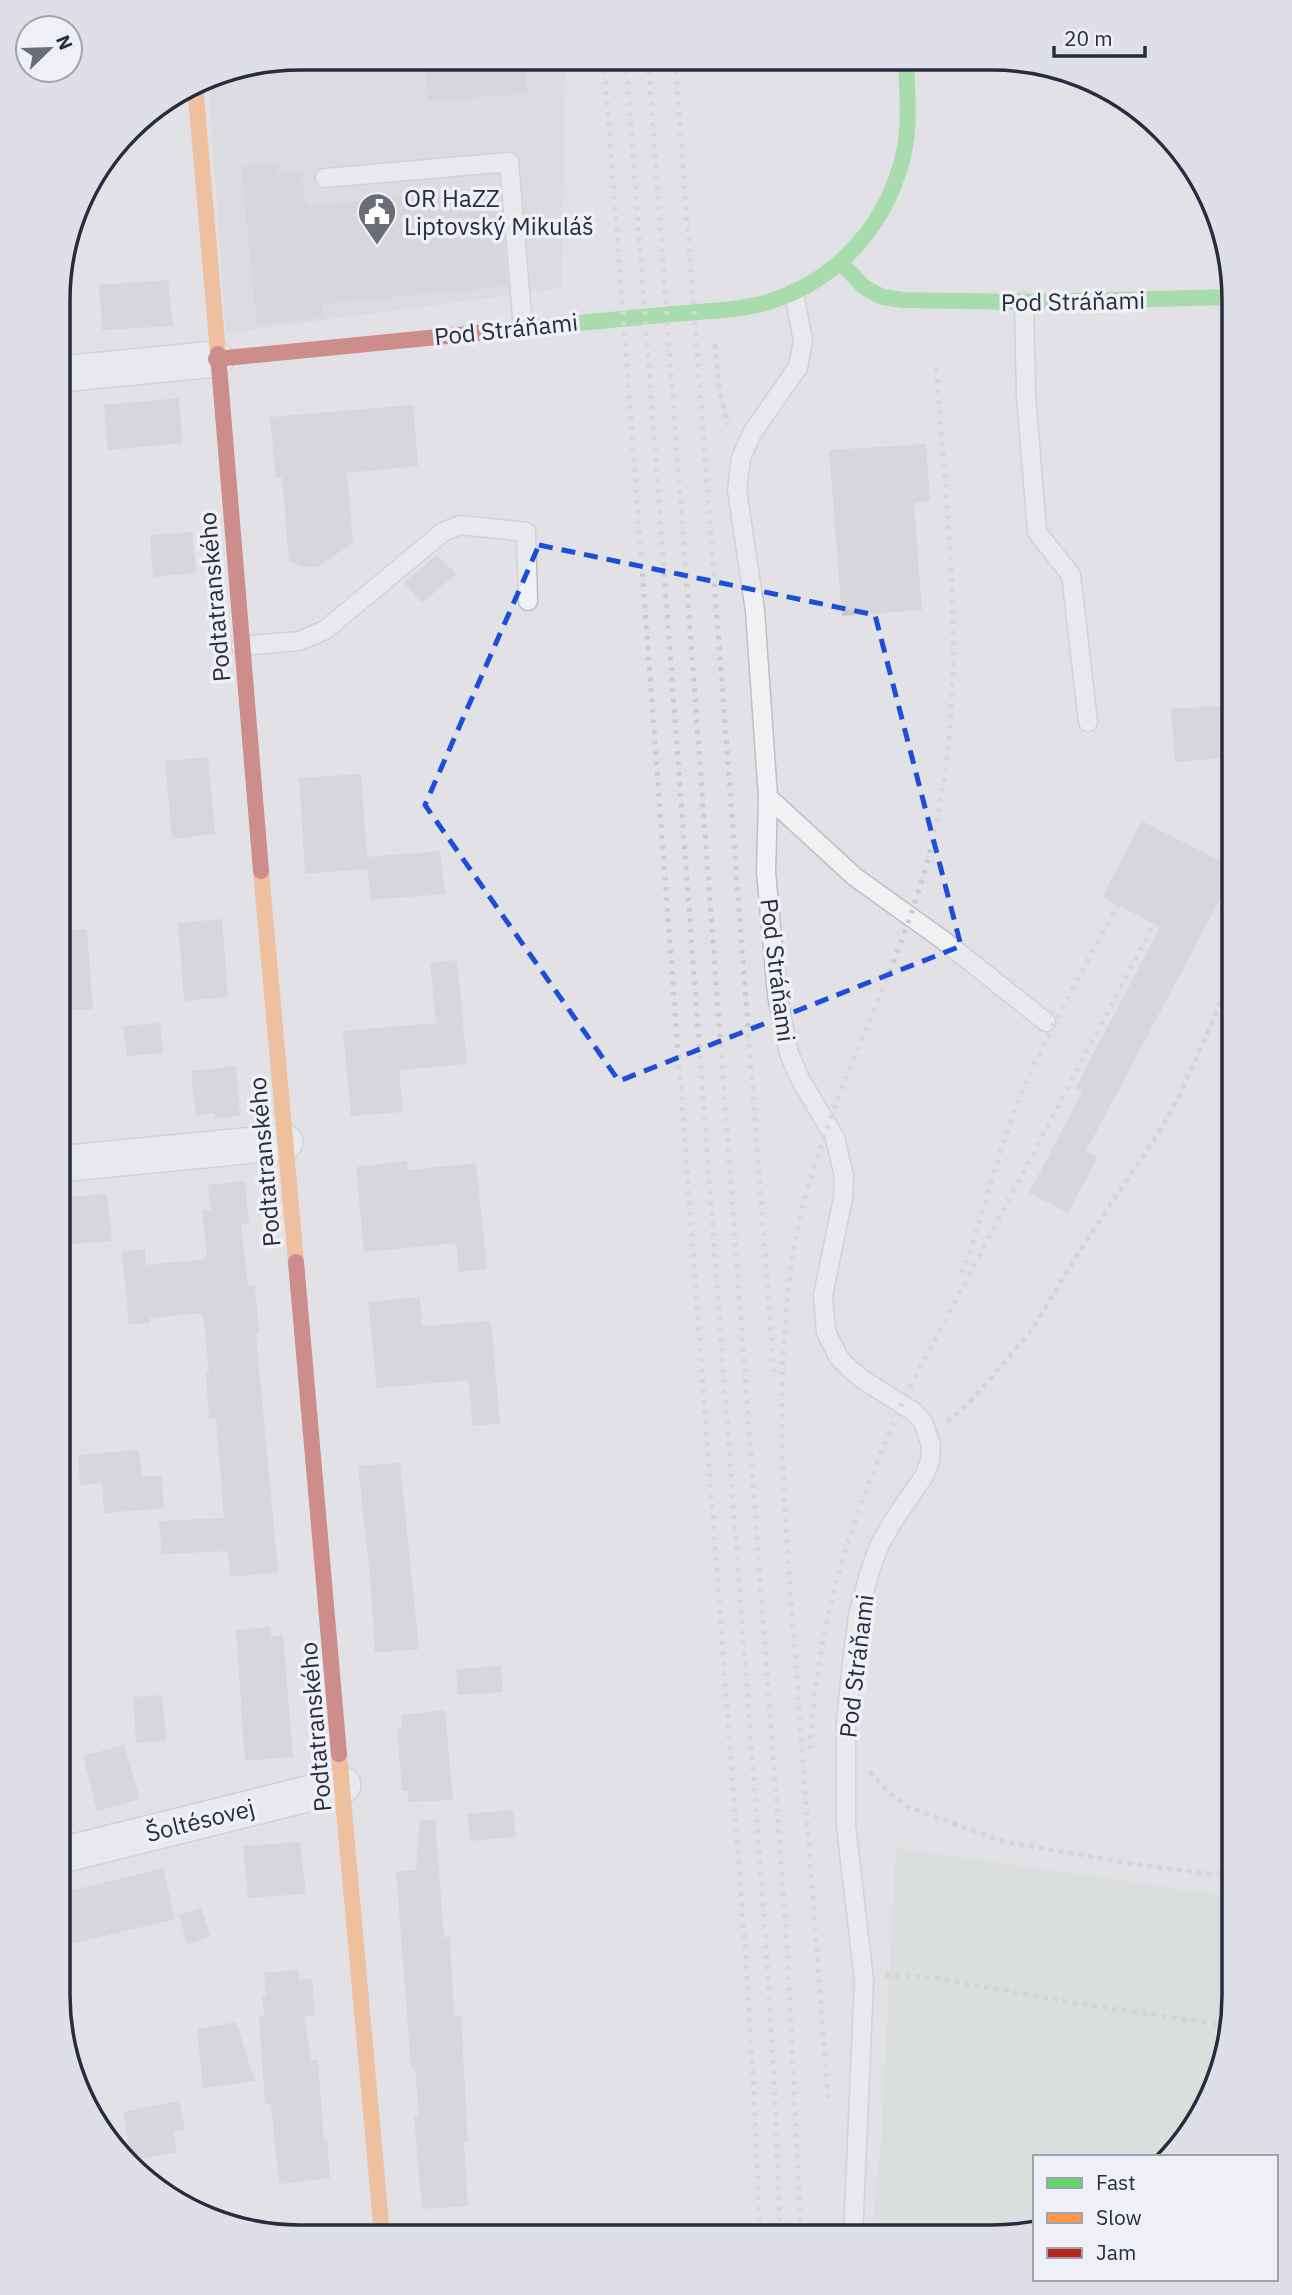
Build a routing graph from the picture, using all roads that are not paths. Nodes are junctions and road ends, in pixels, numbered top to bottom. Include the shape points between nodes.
1 (906, 70) edge
2 (196, 95) edge
3 (325, 178) dead end
4 (841, 263) junction
5 (793, 293) junction
6 (1222, 297) edge
7 (1024, 302) junction
8 (523, 328) junction
9 (216, 359) junction
10 (70, 373) edge
11 (528, 601) dead end
12 (241, 646) junction
13 (1088, 722) dead end
14 (768, 797) junction
15 (1046, 1021) dead end
16 (285, 1142) junction
17 (70, 1163) edge
18 (343, 1785) junction
19 (70, 1853) edge
20 (381, 2225) edge
21 (853, 2225) edge

1 - 4 street, Pod Stráňami via 905,146 896,184 879,219
2 - 9 street, Podtatranského
3 - 8 lane via 509,162
4 - 5 street, Pod Stráňami
4 - 7 street, Pod Stráňami via 864,287 882,297
5 - 8 street, Pod Stráňami via 768,302 713,310
5 - 14 lane, Pod Stráňami via 803,341 798,367 752,433 741,458 737,490 755,611
6 - 7 street, Pod Stráňami
7 - 13 lane via 1037,532 1071,575
8 - 9 street, Pod Stráňami
9 - 10 street
9 - 12 street, Podtatranského
11 - 12 lane via 526,532 460,525 443,532 326,630 299,640
12 - 16 street, Podtatranského
14 - 15 lane via 855,877
14 - 21 lane, Pod Stráňami via 766,871 777,995 789,1053 835,1138 844,1176 823,1296 826,1332 849,1368 914,1412 931,1445 924,1476 892,1521 869,1574 858,1616 846,1723 846,1825 863,1973
16 - 17 street
16 - 18 street, Podtatranského
18 - 19 street, Šoltésovej
18 - 20 street, Podtatranského

